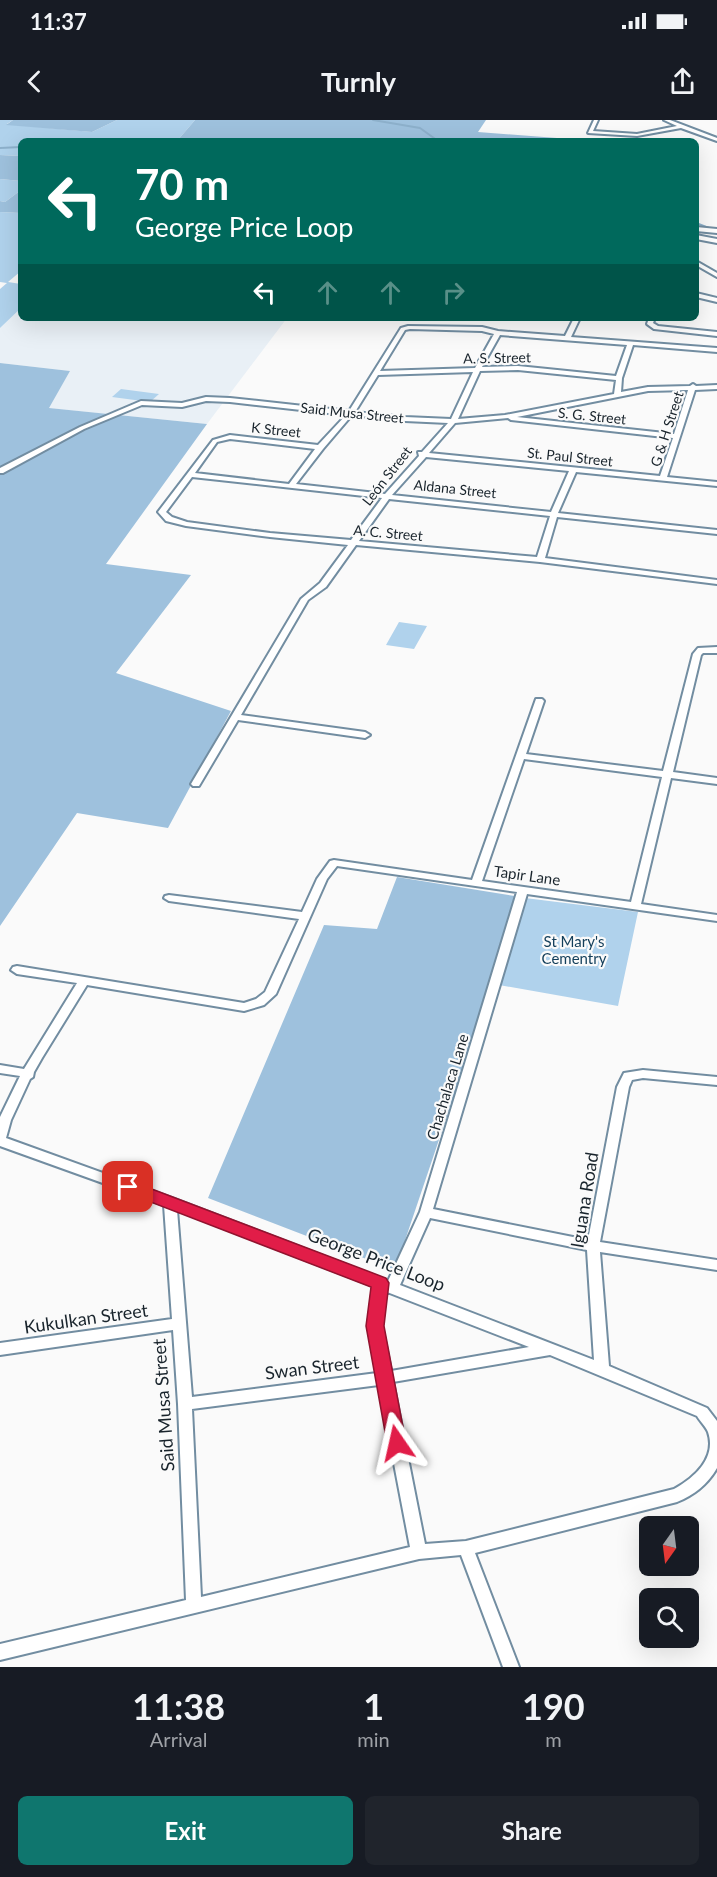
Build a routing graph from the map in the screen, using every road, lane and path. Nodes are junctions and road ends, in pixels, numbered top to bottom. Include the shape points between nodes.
1 (596, 120) edge
2 (666, 120) edge
3 (683, 126) junction
4 (691, 130) junction
5 (685, 134) dead end
6 (717, 140) edge
7 (699, 229) edge
8 (717, 231) edge
9 (699, 238) edge
10 (717, 241) edge
11 (699, 265) edge
12 (717, 275) edge
13 (699, 296) edge
14 (717, 300) edge
15 (576, 321) edge
16 (651, 321) edge
17 (498, 333) junction
18 (717, 334) edge
19 (567, 338) junction
20 (631, 343) junction
21 (717, 350) edge
22 (477, 370) junction
23 (375, 373) junction
24 (619, 378) junction
25 (693, 386) junction
26 (717, 387) edge
27 (617, 395) junction
28 (351, 414) junction
29 (505, 417) junction
30 (453, 421) junction
31 (677, 436) junction
32 (230, 438) joint
33 (320, 447) junction
34 (421, 454) junction
35 (573, 470) junction
36 (0, 471) edge
37 (190, 475) junction
38 (663, 478) junction
39 (292, 484) junction
40 (717, 484) edge
41 (388, 495) junction
42 (554, 514) junction
43 (717, 532) edge
44 (355, 543) junction
45 (540, 560) junction
46 (717, 582) edge
47 (717, 650) edge
48 (539, 701) dead end
49 (236, 717) junction
50 (365, 735) dead end
51 (522, 756) junction
52 (668, 776) junction
53 (717, 781) edge
54 (196, 784) dead end
55 (476, 884) junction
56 (523, 890) junction
57 (169, 898) dead end
58 (635, 907) junction
59 (305, 916) junction
60 (717, 918) edge
61 (17, 970) dead end
62 (85, 980) junction
63 (0, 1069) edge
64 (29, 1074) junction
65 (717, 1081) edge
66 (0, 1140) edge
67 (170, 1202) junction
68 (426, 1212) junction
69 (593, 1246) junction
70 (717, 1265) edge
71 (386, 1285) junction
72 (178, 1324) junction
73 (0, 1349) edge
74 (550, 1349) junction
75 (602, 1369) junction
76 (384, 1378) junction
77 (185, 1404) junction
78 (717, 1442) edge
79 (717, 1447) edge
80 (465, 1548) junction
81 (419, 1552) junction
82 (194, 1607) junction
83 (0, 1652) edge
84 (512, 1667) edge

1 - 3 street via 590,132 636,135
2 - 3 street
3 - 4 street
4 - 5 street
4 - 6 street
7 - 8 street
9 - 10 street
11 - 12 street
13 - 14 street
15 - 19 street
16 - 18 street via 656,328
17 - 19 street
17 - 22 street, León Street
17 - 23 street via 484,326 403,329
19 - 20 street
20 - 21 street
20 - 24 street
22 - 23 street, A. S. Street
22 - 24 street, A. S. Street via 518,368
22 - 30 street, León Street
23 - 28 street
24 - 27 street
25 - 26 street, Said Musa Street
25 - 27 street, Said Musa Street
25 - 31 street, G & H Street
27 - 29 street, Said Musa Street
28 - 30 street, Said Musa Street
28 - 33 street
28 - 36 street, Said Musa Street via 230,400 206,399 182,405 141,403 82,428
29 - 30 street, Said Musa Street
29 - 31 street, S. G. Street
30 - 34 street, León Street
31 - 38 street, G & H Street
32 - 33 street, K Street
32 - 37 street, A. C. Street via 215,441
33 - 39 street
34 - 35 street, St. Paul Street
34 - 41 street, León Street
35 - 38 street, St. Paul Street
35 - 42 street
37 - 39 street, Aldana Street
37 - 44 street, A. C. Street via 162,512 169,519
38 - 40 street, St. Paul Street
39 - 41 street, Aldana Street
41 - 42 street, Aldana Street
41 - 44 street, León Street
42 - 43 street, Aldana Street
42 - 45 street
44 - 45 street, A. C. Street
44 - 49 street, León Street via 323,585 305,599
45 - 46 street, A. C. Street
47 - 52 street via 701,650 697,654
48 - 51 street
49 - 50 street
49 - 54 street, León Street
51 - 52 street
51 - 55 street
52 - 53 street
52 - 58 street
55 - 56 street, Tapir Lane
55 - 59 street, Tapir Lane via 334,863
56 - 58 street, Tapir Lane
56 - 68 street, Chachalaca Lane
57 - 59 street
58 - 60 street, Tapir Lane
59 - 62 street via 270,994 260,1002 244,1006
61 - 62 street
62 - 64 street
63 - 64 street
64 - 66 street via 2,1125
65 - 69 street, Iguana Road via 628,1076
66 - 67 street, George Price Loop
67 - 71 street, George Price Loop
67 - 72 street, Said Musa Street
68 - 69 street
68 - 71 street, Chachalaca Lane
69 - 70 street
69 - 75 street, Iguana Road
71 - 74 street, George Price Loop
71 - 76 street, Chachalaca Lane via 375,1326
72 - 73 street, Kukulkan Street
72 - 77 street, Said Musa Street
74 - 75 street, George Price Loop
74 - 76 street, Swan Street
75 - 78 street, George Price Loop via 702,1412 716,1430
76 - 77 street, Swan Street
76 - 81 street, Chachalaca Lane
77 - 82 street, Said Musa Street
79 - 80 street via 712,1467 695,1486 677,1495
80 - 81 street
80 - 84 street
81 - 82 street
82 - 83 street

